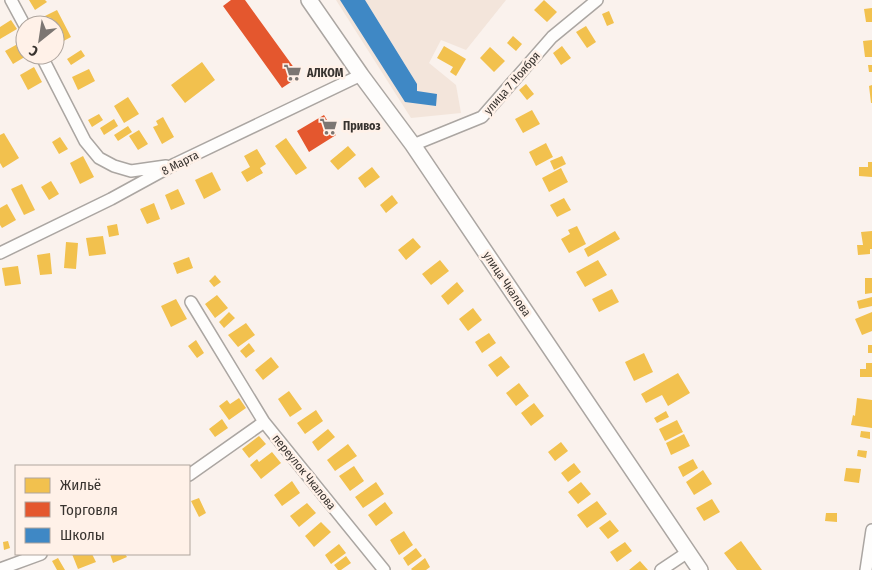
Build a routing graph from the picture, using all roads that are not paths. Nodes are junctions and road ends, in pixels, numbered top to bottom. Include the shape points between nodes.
1 (11, 0) edge
2 (309, 0) edge
3 (598, 0) edge
4 (19, 15) edge
5 (46, 65) edge
6 (361, 75) junction
7 (413, 145) junction
8 (175, 164) junction
9 (0, 253) edge
10 (190, 302) dead end
11 (264, 422) junction
12 (190, 474) edge
13 (872, 530) edge
14 (688, 552) junction
15 (38, 555) edge
16 (0, 569) edge
17 (384, 570) edge
18 (661, 570) edge
19 (700, 570) edge
20 (866, 570) edge

1 - 4 street
2 - 6 street, улица Чкалова
3 - 7 street, улица 7 Ноября via 552,37 482,117
5 - 8 street via 84,141 99,158 131,171
6 - 7 street, улица Чкалова
6 - 8 street, 8 Марта
7 - 14 street, улица Чкалова
8 - 9 street, 8 Марта
10 - 11 street
11 - 12 street, переулок Чкалова
11 - 17 street, переулок Чкалова
13 - 20 street
14 - 18 street
14 - 19 street, улица Чкалова
15 - 16 street

